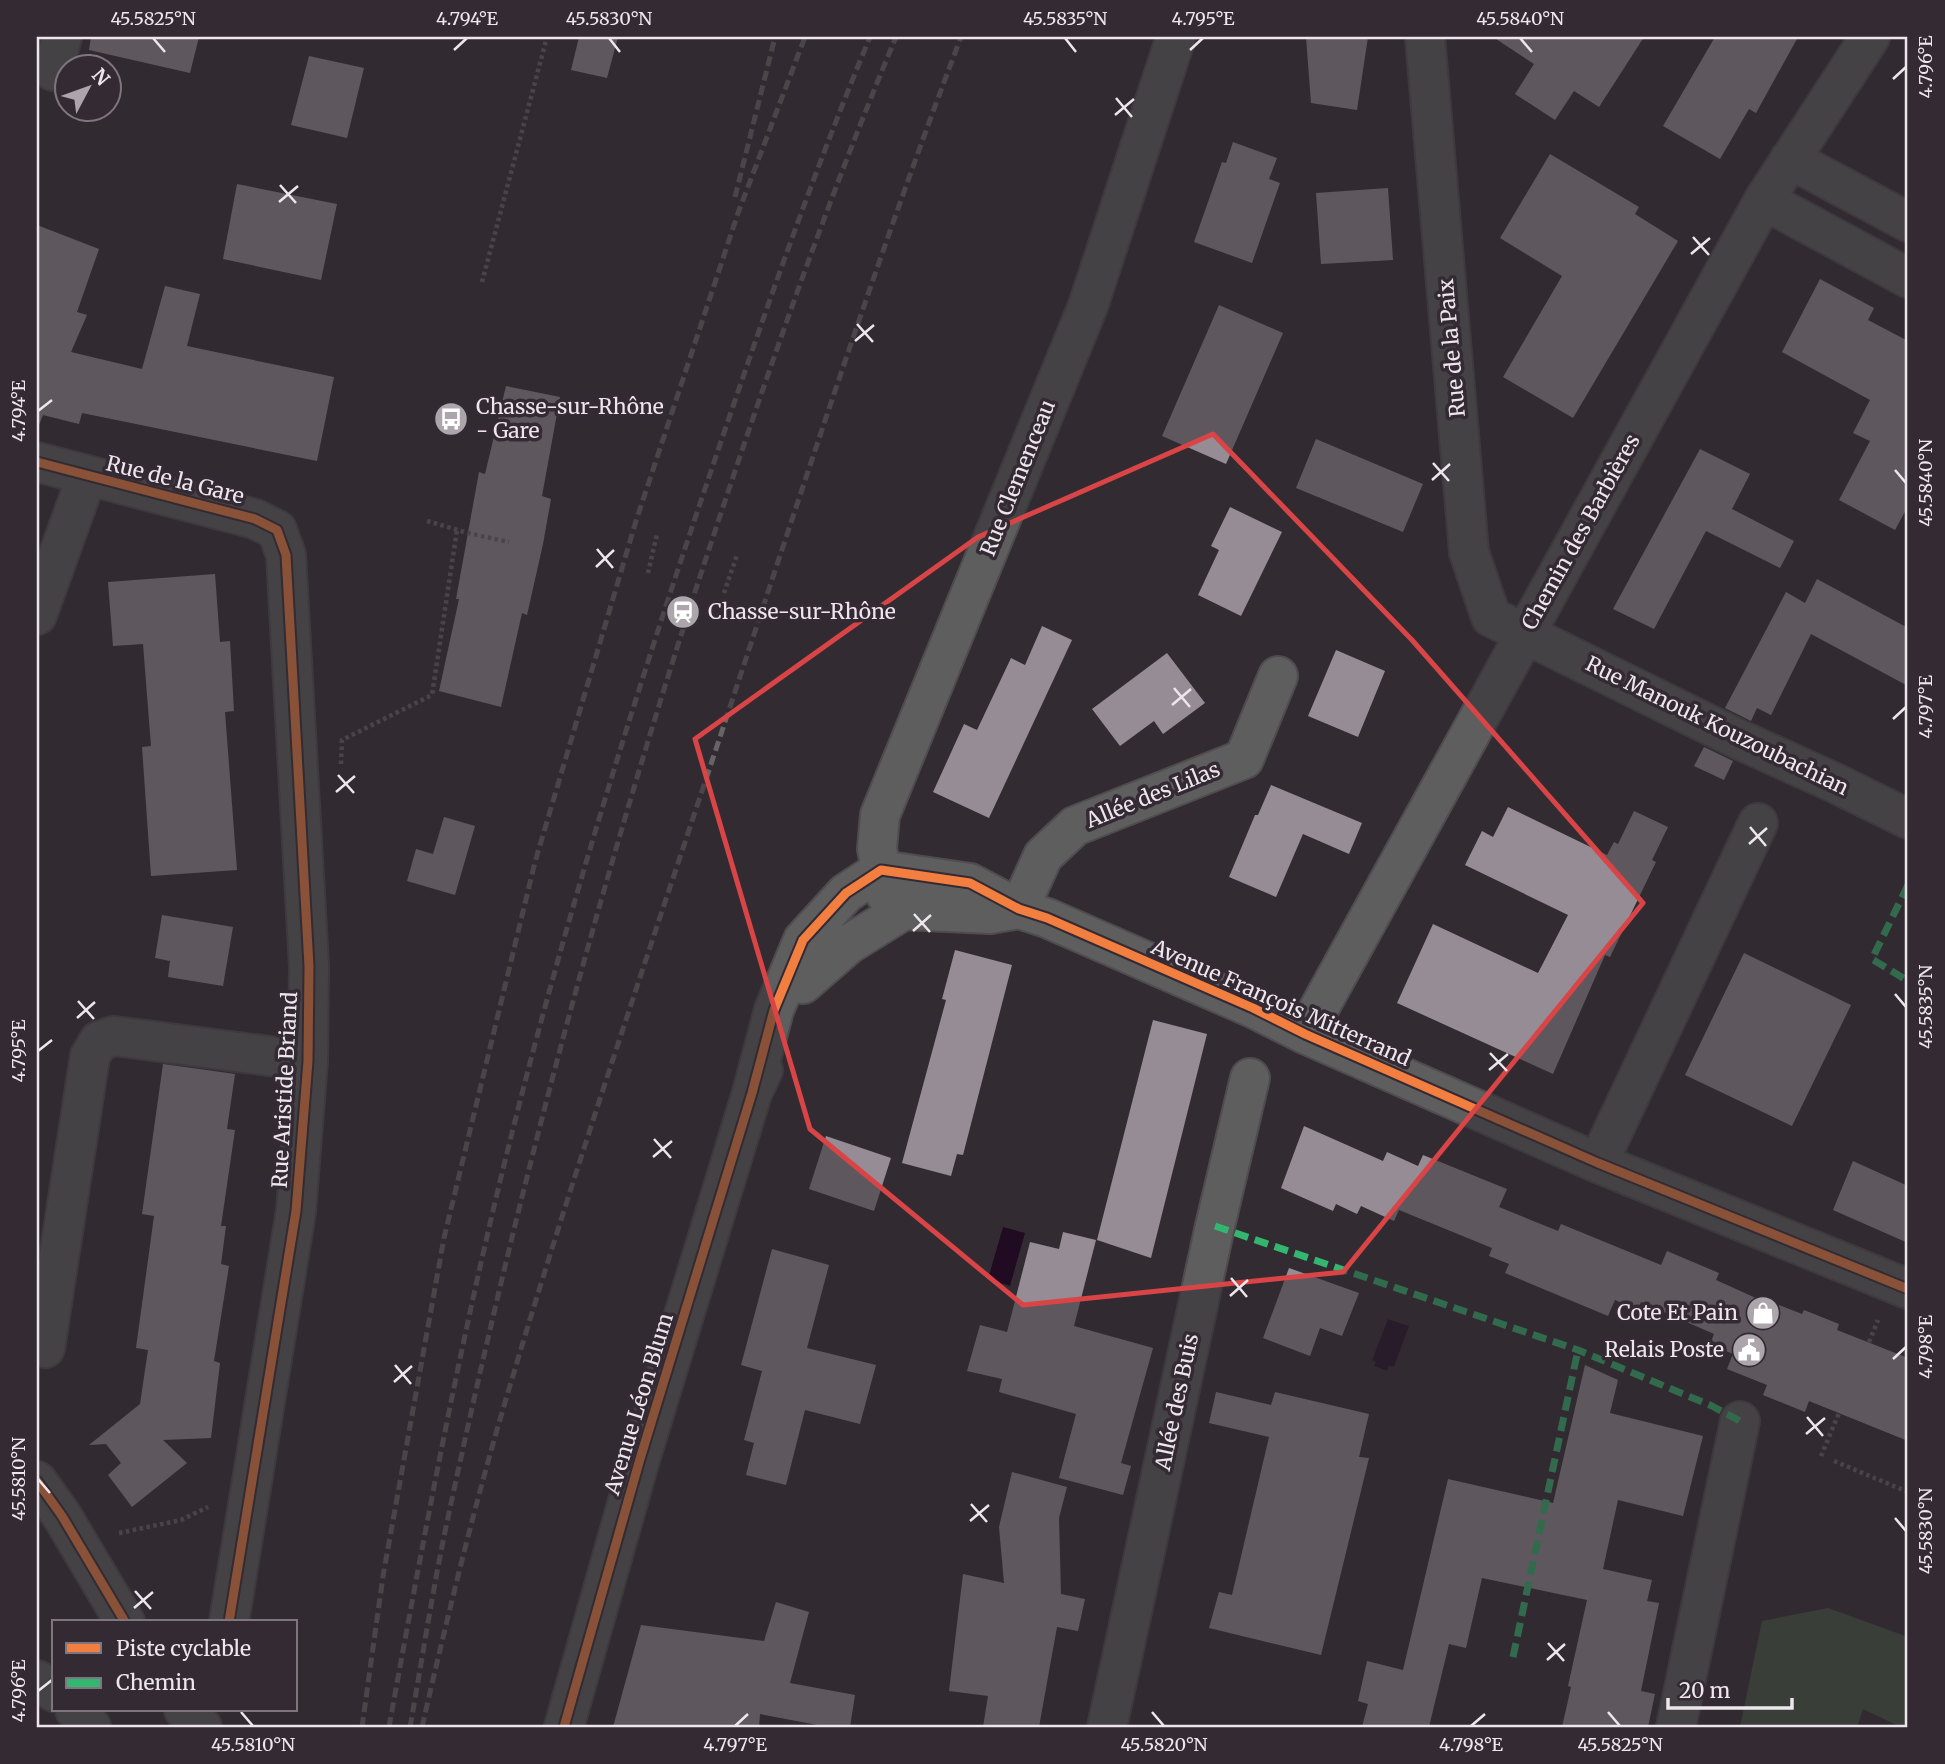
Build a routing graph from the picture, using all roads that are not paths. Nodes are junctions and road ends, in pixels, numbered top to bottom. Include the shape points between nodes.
1 (1176, 37) edge
2 (1425, 37) edge
3 (1870, 37) edge
4 (1790, 159) junction
5 (1763, 200) junction
6 (1908, 222) edge
7 (1908, 278) edge
8 (37, 462) edge
9 (87, 476) junction
10 (286, 555) joint
11 (37, 615) edge
12 (1525, 634) junction
13 (1278, 676) dead end
14 (1908, 819) edge
15 (1758, 823) dead end
16 (890, 892) junction
17 (1019, 909) junction
18 (1305, 1034) junction
19 (308, 1061) junction
20 (1250, 1078) dead end
21 (752, 1093) junction
22 (1598, 1163) junction
23 (1908, 1289) edge
24 (45, 1348) dead end
25 (1740, 1421) dead end
26 (37, 1481) edge
27 (124, 1620) edge
28 (229, 1620) edge
29 (37, 1680) edge
30 (52, 1691) edge
31 (77, 1712) edge
32 (91, 1727) edge
33 (564, 1727) edge
34 (1107, 1727) edge
35 (1676, 1727) edge

1 - 16 street, Rue Clemenceau via 1088,306 880,815 877,849
2 - 12 street, Rue de la Paix via 1469,552 1491,617
3 - 4 street, Chemin des Barbières
4 - 5 street, Chemin des Barbières
4 - 6 street
5 - 7 street
5 - 12 street, Chemin des Barbières
8 - 9 street, Rue de la Gare
9 - 10 street, Rue de la Gare via 255,519 277,530
9 - 11 street
10 - 19 street, Rue Aristide Briand via 309,966
12 - 14 street, Rue Manouk Kouzoubachian
12 - 18 street, Chemin des Barbières
13 - 17 street, Allée des Lilas via 1244,758 1075,826 1043,856
15 - 22 street
16 - 17 street, Avenue François Mitterrand via 990,914
16 - 21 street, Avenue Léon Blum via 849,944 803,984
16 - 21 street via 846,893 803,940 774,1010
17 - 18 street, Avenue François Mitterrand
18 - 22 street, Avenue François Mitterrand
19 - 24 street via 114,1036 99,1041 90,1056
19 - 28 street, Rue Aristide Briand via 296,1211
20 - 34 street, Allée des Buis
21 - 33 street, Avenue Léon Blum
22 - 23 street, Avenue François Mitterrand
25 - 35 street
26 - 27 street
29 - 30 street
31 - 32 street

